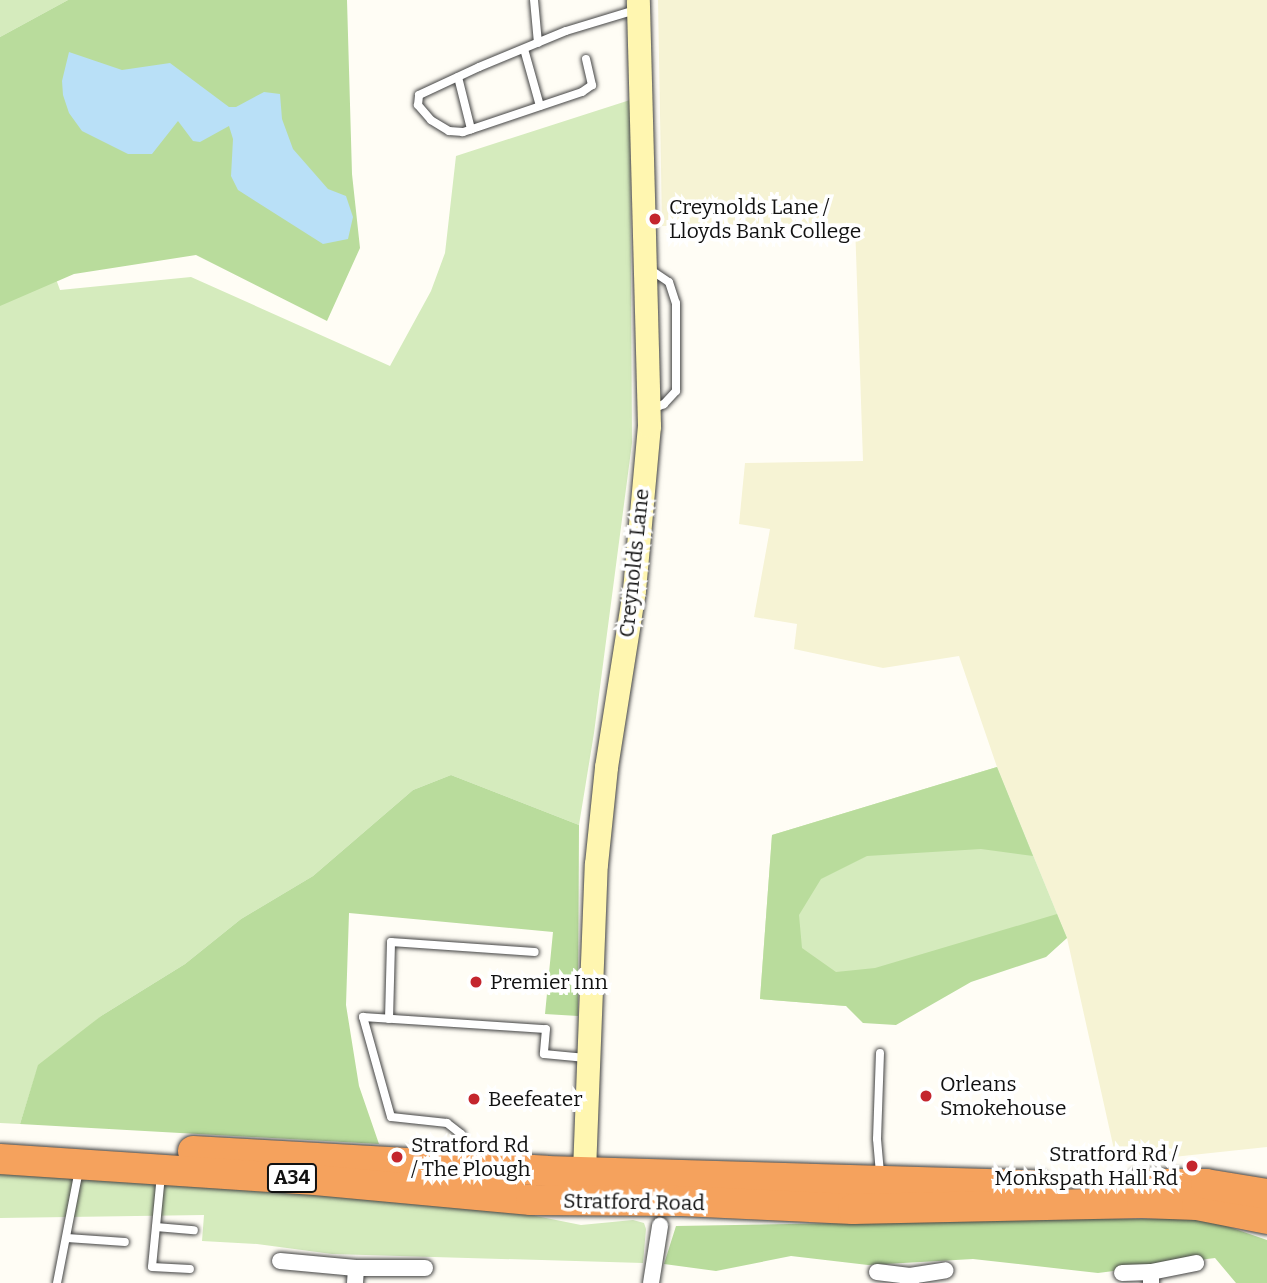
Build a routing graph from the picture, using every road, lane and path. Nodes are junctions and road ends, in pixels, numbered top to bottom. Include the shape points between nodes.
1 (534, 0) edge
2 (638, 5) edge
3 (538, 43) junction
4 (524, 49) junction
5 (586, 59) dead end
6 (458, 77) junction
7 (540, 106) junction
8 (471, 129) junction
9 (535, 952) dead end
10 (388, 1019) junction
11 (880, 1053) dead end
12 (589, 1058) junction
13 (588, 1124) junction
14 (0, 1140) edge
15 (0, 1159) edge
16 (80, 1163) junction
17 (459, 1164) junction
18 (162, 1169) junction
19 (614, 1173) junction
20 (881, 1182) junction
21 (584, 1187) junction
22 (1267, 1194) edge
23 (1267, 1219) edge
24 (660, 1226) dead end
25 (156, 1227) junction
26 (194, 1230) dead end
27 (66, 1238) junction
28 (125, 1242) dead end
29 (280, 1261) dead end
30 (1196, 1263) dead end
31 (425, 1268) dead end
32 (190, 1269) dead end
33 (946, 1270) dead end
34 (877, 1272) dead end
35 (1122, 1273) dead end
36 (356, 1276) edge
37 (1151, 1277) edge
38 (910, 1279) edge
39 (57, 1283) edge
40 (651, 1283) edge

1 - 3 lane
2 - 3 lane
2 - 12 street, Creynolds Lane via 649,411 634,590 596,863
3 - 4 lane
4 - 6 lane
4 - 7 lane
5 - 7 lane via 592,85
6 - 8 lane
6 - 8 lane via 419,95 418,105 449,131
7 - 8 lane
9 - 10 lane via 391,942
10 - 12 lane via 546,1029 544,1054
10 - 17 lane via 363,1017 391,1117 447,1122 461,1134
11 - 20 lane via 877,1139
12 - 13 street, Creynolds Lane
13 - 19 street, Creynolds Lane via 604,1162
13 - 21 street, Creynolds Lane
14 - 17 highway, Stratford Road / A34
15 - 16 highway, Stratford Road / A34
16 - 18 highway, Stratford Road / A34
16 - 27 lane
17 - 21 highway, Stratford Road / A34
18 - 21 highway, Stratford Road / A34 via 531,1200
18 - 25 lane
19 - 20 highway, Stratford Road / A34
19 - 21 highway, Stratford Road / A34
20 - 22 highway, Stratford Road / A34 via 1206,1184
21 - 23 highway, Stratford Road via 668,1193 682,1201 853,1209 1198,1205
24 - 40 street
25 - 26 lane
25 - 32 lane via 152,1267
27 - 28 lane
27 - 39 lane
29 - 36 street
30 - 37 street
31 - 36 street
33 - 38 street
34 - 38 street
35 - 37 street

